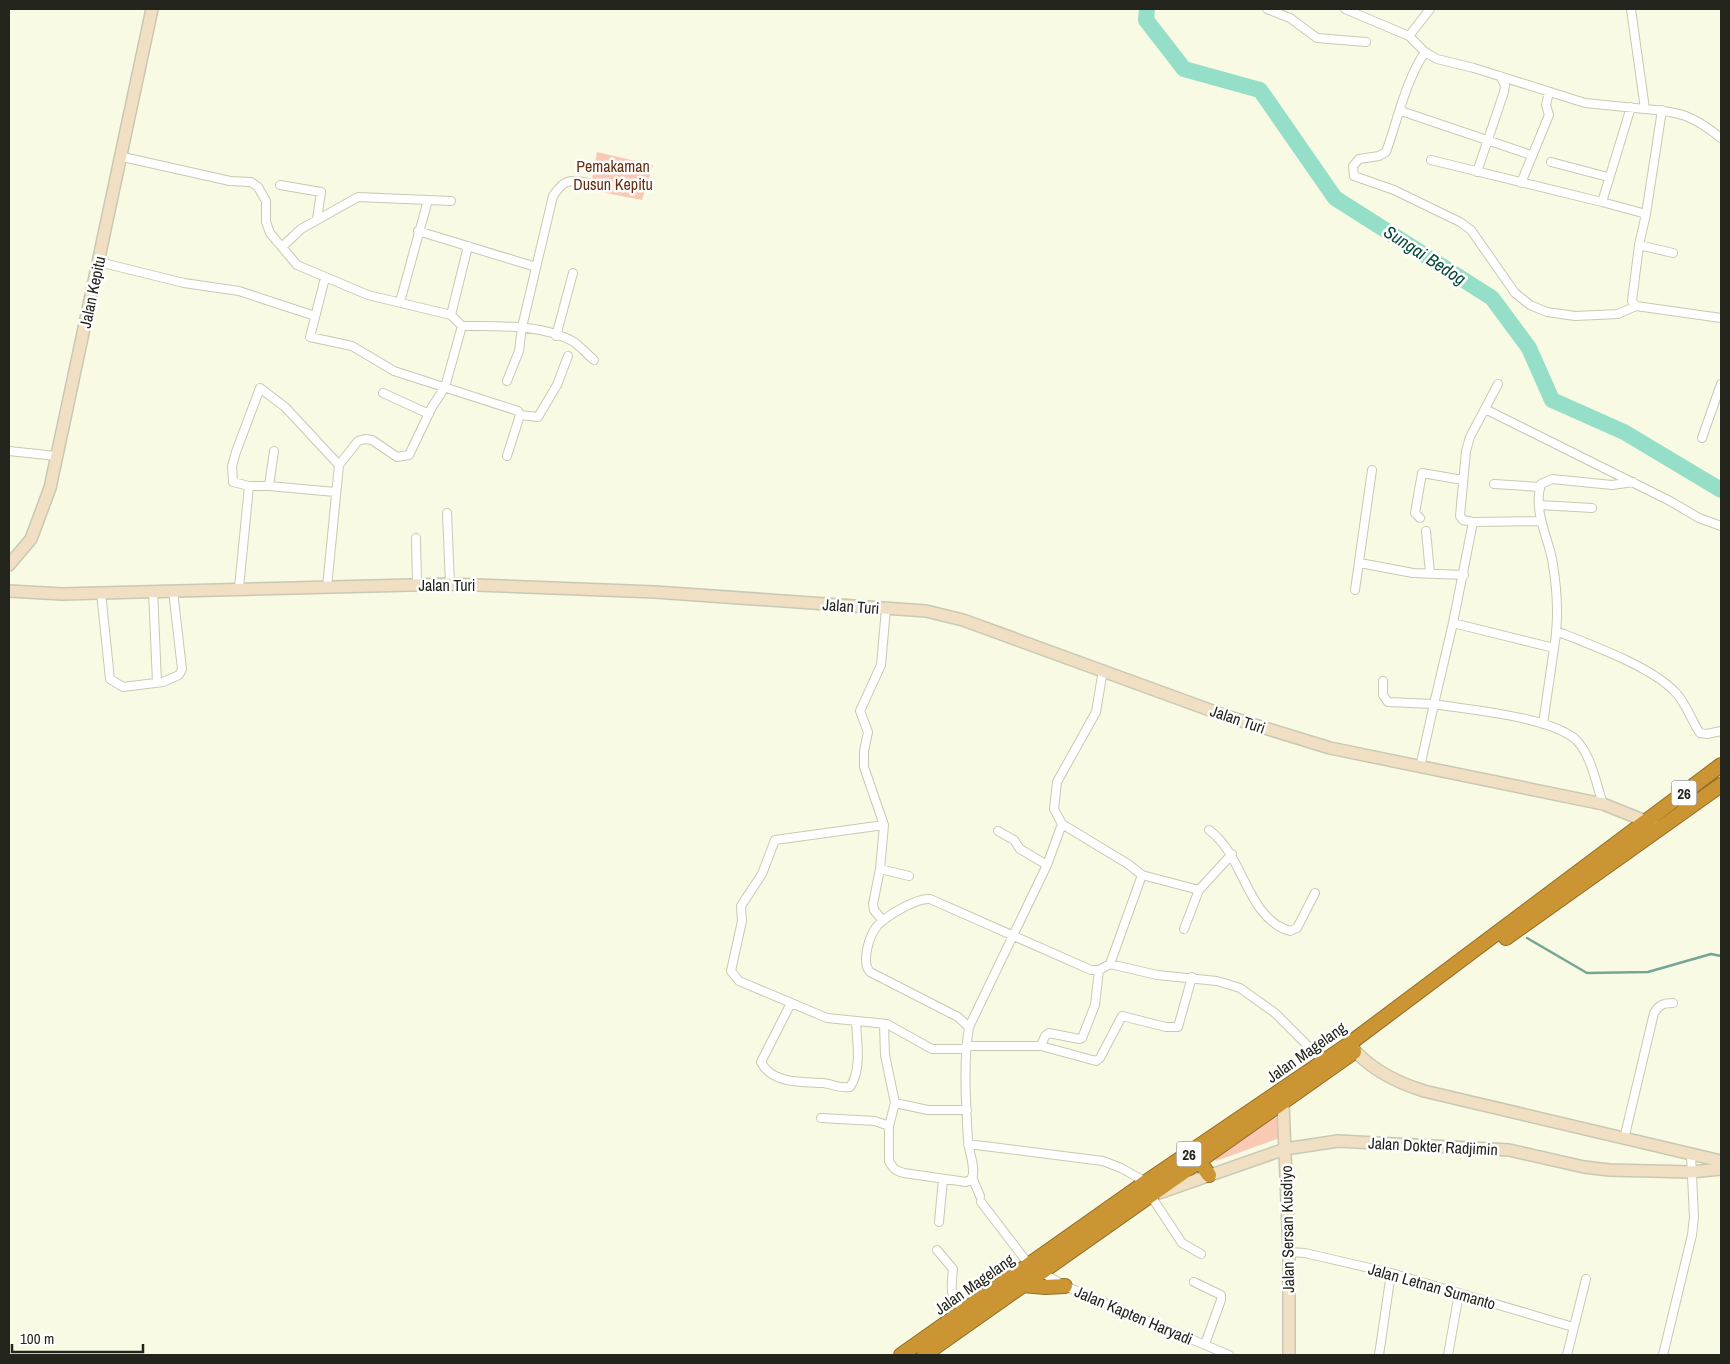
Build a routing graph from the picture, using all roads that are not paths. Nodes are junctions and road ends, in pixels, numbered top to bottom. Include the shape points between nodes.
1 (152, 9) edge
2 (1267, 9) edge
3 (1345, 9) edge
4 (1430, 9) edge
5 (1631, 9) edge
6 (1409, 36) junction
7 (1366, 42) dead end
8 (1425, 52) junction
9 (1500, 76) junction
10 (1549, 92) junction
11 (1631, 108) junction
12 (1645, 109) junction
13 (1662, 110) junction
14 (1401, 111) junction
15 (1721, 138) edge
16 (1489, 140) junction
17 (1531, 155) junction
18 (122, 156) junction
19 (1431, 160) dead end
20 (1551, 162) dead end
21 (1477, 172) junction
22 (1608, 177) junction
23 (589, 182) dead end
24 (1521, 183) junction
25 (280, 185) dead end
26 (428, 200) junction
27 (451, 201) dead end
28 (1602, 202) junction
29 (1646, 214) junction
30 (317, 219) junction
31 (418, 231) junction
32 (1639, 245) junction
33 (468, 246) junction
34 (282, 248) junction
35 (1673, 253) dead end
36 (99, 262) junction
37 (536, 267) junction
38 (573, 273) dead end
39 (325, 278) junction
40 (400, 302) junction
41 (1636, 306) junction
42 (451, 315) junction
43 (315, 316) junction
44 (1721, 318) edge
45 (462, 326) junction
46 (522, 327) junction
47 (556, 336) junction
48 (568, 356) dead end
49 (594, 360) dead end
50 (507, 380) dead end
51 (1498, 384) dead end
52 (1721, 384) edge
53 (445, 387) junction
54 (383, 393) dead end
55 (1484, 409) junction
56 (429, 414) junction
57 (520, 415) junction
58 (1702, 438) dead end
59 (9, 451) edge
60 (274, 451) dead end
61 (56, 456) junction
62 (506, 456) dead end
63 (339, 465) junction
64 (1372, 470) dead end
65 (1463, 480) junction
66 (1633, 482) junction
67 (1494, 484) dead end
68 (249, 486) junction
69 (269, 486) junction
70 (1540, 487) junction
71 (335, 492) junction
72 (1540, 505) junction
73 (1592, 508) dead end
74 (447, 513) dead end
75 (1420, 518) dead end
76 (1540, 521) junction
77 (1473, 522) junction
78 (1721, 526) edge
79 (1426, 531) dead end
80 (416, 538) dead end
81 (1360, 563) junction
82 (9, 565) edge
83 (1430, 573) junction
84 (1464, 575) junction
85 (417, 584) junction
86 (450, 584) junction
87 (327, 587) junction
88 (239, 588) junction
89 (1355, 590) dead end
90 (9, 591) edge
91 (153, 591) junction
92 (173, 591) junction
93 (101, 593) junction
94 (886, 609) junction
95 (1453, 623) junction
96 (1556, 631) junction
97 (1554, 648) junction
98 (1103, 670) junction
99 (1383, 680) dead end
100 (157, 682) junction
101 (1434, 704) junction
102 (1543, 724) junction
103 (1721, 731) edge
104 (1721, 765) edge
105 (1420, 767) junction
106 (1721, 785) edge
107 (1603, 804) junction
108 (1647, 820) junction
109 (1062, 824) junction
110 (884, 825) junction
111 (1662, 828) junction
112 (1209, 830) dead end
113 (998, 831) dead end
114 (1232, 854) junction
115 (1047, 865) junction
116 (880, 869) junction
117 (1142, 875) junction
118 (909, 876) dead end
119 (1199, 890) junction
120 (1315, 893) dead end
121 (884, 921) junction
122 (1184, 929) dead end
123 (1014, 935) junction
124 (1110, 964) junction
125 (1099, 970) junction
126 (1192, 977) junction
127 (792, 1003) junction
128 (1673, 1003) dead end
129 (856, 1022) junction
130 (884, 1024) junction
131 (969, 1027) junction
132 (1041, 1046) junction
133 (966, 1047) junction
134 (1352, 1048) junction
135 (1324, 1062) junction
136 (895, 1103) junction
137 (1283, 1103) junction
138 (966, 1110) junction
139 (821, 1118) dead end
140 (889, 1126) junction
141 (1624, 1139) junction
142 (968, 1144) junction
143 (1285, 1149) junction
144 (1692, 1155) junction
145 (1199, 1161) junction
146 (1721, 1161) edge
147 (1721, 1169) edge
148 (1692, 1172) junction
149 (1209, 1175) junction
150 (972, 1177) junction
151 (943, 1178) junction
152 (1148, 1189) junction
153 (939, 1222) dead end
154 (937, 1250) dead end
155 (1289, 1252) junction
156 (1201, 1254) dead end
157 (1035, 1269) junction
158 (1391, 1273) junction
159 (1586, 1280) dead end
160 (1194, 1282) dead end
161 (1023, 1285) junction
162 (1065, 1286) junction
163 (1459, 1293) junction
164 (963, 1312) junction
165 (1573, 1326) junction
166 (1204, 1344) junction
167 (901, 1355) edge
168 (924, 1355) edge
169 (1228, 1355) edge
170 (1289, 1355) edge
171 (1378, 1355) edge
172 (1448, 1355) edge
173 (1567, 1355) edge
174 (1662, 1355) edge

1 - 18 main road, Jalan Kepitu
2 - 7 street via 1285,16 1318,38
3 - 6 street
4 - 6 street
5 - 12 street
6 - 8 street
8 - 9 street via 1437,59
8 - 14 street via 1417,64
9 - 10 street
9 - 16 street via 1505,85 1504,92
10 - 11 street via 1585,103
10 - 17 street via 1546,105 1549,115
11 - 12 street
11 - 22 street
12 - 13 street
13 - 15 street via 1680,112 1701,122
13 - 29 street
14 - 16 street
14 - 41 street via 1386,152 1359,159 1352,171 1357,178 1394,190 1471,230 1515,293 1530,305 1547,312 1575,316 1618,314
16 - 17 street
16 - 21 street
17 - 24 street
18 - 34 street via 230,181 251,182 266,201 266,222 270,234
18 - 36 main road, Jalan Kepitu
19 - 21 street
20 - 22 street
21 - 24 street
22 - 28 street
23 - 37 street via 571,180 561,184 553,196
24 - 28 street
25 - 30 street via 321,192
26 - 27 street
26 - 30 street via 358,197
26 - 31 street
28 - 29 street
29 - 32 street
30 - 34 street via 301,229
31 - 33 street
31 - 40 street
32 - 35 street
32 - 41 street via 1632,301
33 - 37 street
33 - 42 street
34 - 39 street via 297,265
36 - 43 street via 184,283 239,291
36 - 61 main road, Jalan Kepitu
37 - 46 street
38 - 47 street
39 - 40 street via 368,295
39 - 43 street
40 - 42 street
41 - 44 street
42 - 45 street
43 - 53 street via 310,337 352,346 388,369
45 - 46 street
45 - 53 street
46 - 47 street
46 - 50 street via 519,351
47 - 49 street via 574,342
48 - 57 street via 557,385 538,417
51 - 55 street
52 - 58 street
53 - 56 street
53 - 57 street via 518,411
54 - 56 street
55 - 65 street via 1470,437
55 - 66 street
56 - 63 street via 409,455 397,457 366,439 358,441
57 - 62 street
59 - 61 street
60 - 69 street
61 - 82 main road, Jalan Kepitu via 50,488 31,539
63 - 68 street via 285,407 260,388 232,466 233,482
63 - 71 street
64 - 81 street
65 - 75 street via 1422,473 1415,513
65 - 77 street via 1460,516 1462,520
66 - 70 street via 1612,485 1552,479 1544,481
66 - 78 street via 1699,518
67 - 70 street
68 - 69 street
68 - 88 street
69 - 71 street
70 - 72 street
71 - 87 street
72 - 73 street
72 - 76 street
74 - 86 street
76 - 77 street
76 - 96 street via 1552,559
77 - 84 street
79 - 83 street
80 - 85 street
81 - 83 street
81 - 89 street
83 - 84 street
84 - 95 street
85 - 86 main road, Jalan Turi
85 - 87 main road, Jalan Turi
86 - 94 main road, Jalan Turi via 655,592
87 - 88 main road, Jalan Turi
88 - 92 main road, Jalan Turi
90 - 93 main road, Jalan Turi
91 - 92 main road, Jalan Turi
91 - 93 main road, Jalan Turi
91 - 100 street
92 - 100 street via 182,669 174,679
93 - 100 street via 110,679 123,687
94 - 98 main road, Jalan Turi via 926,611 963,620
94 - 110 street via 881,665 862,702 860,714 868,732 864,767
95 - 97 street
95 - 101 street
96 - 97 street
96 - 103 street via 1618,656 1663,682 1683,701 1700,732
97 - 102 street
98 - 105 main road, Jalan Turi via 1320,746
98 - 109 street via 1096,712 1057,782 1054,809
99 - 101 street via 1383,695 1388,702
101 - 102 street
101 - 105 street
102 - 107 street via 1574,738 1588,759
104 - 108 highway, Jalan Magelang / 26
105 - 107 main road, Jalan Turi
106 - 111 highway, Jalan Magelang / 26
107 - 108 main road, Jalan Turi
108 - 111 main road, Jalan Turi
108 - 134 highway, Jalan Magelang / 26
109 - 115 street
109 - 117 street
110 - 116 street
110 - 127 street via 774,840 772,843 762,874 742,906 742,921 731,971 739,981
111 - 134 highway, Jalan Magelang / 26
112 - 114 street
113 - 115 street
114 - 119 street
114 - 120 street via 1258,905 1277,927 1290,931 1297,928
115 - 123 street
116 - 118 street
116 - 121 street via 873,907
117 - 119 street
117 - 124 street
119 - 122 street
121 - 123 street via 914,901 925,899
121 - 131 street via 874,932 865,960 870,972 958,1017
123 - 125 street via 1083,968
123 - 131 street
124 - 125 street
124 - 126 street via 1157,975
125 - 132 street via 1095,1005 1082,1038 1049,1033
126 - 132 street via 1178,1026 1122,1016 1096,1061
126 - 135 street via 1240,988 1275,1013
127 - 129 street via 827,1018
127 - 129 street via 761,1062 770,1074 780,1078 808,1084 824,1083 841,1089 850,1087 855,1080
128 - 141 street via 1664,1003 1654,1013
129 - 130 street
130 - 133 street via 932,1049
130 - 136 street via 885,1055
131 - 133 street
132 - 133 street
133 - 138 street
134 - 135 highway, Jalan Magelang / 26
134 - 137 highway, Jalan Magelang / 26
134 - 141 main road via 1375,1069 1411,1087
135 - 152 highway, Jalan Magelang / 26
136 - 138 street via 928,1110
136 - 140 street
137 - 143 main road, Jalan Sersan Kusdiyo
137 - 145 highway, Jalan Magelang / 26
138 - 142 street
139 - 140 street via 875,1121
140 - 151 street via 889,1161 896,1171
141 - 144 main road
142 - 150 street
142 - 152 street via 1103,1161 1121,1168
143 - 148 main road, Jalan Dokter Radjimin via 1338,1141 1499,1149 1598,1169
143 - 149 main road, Jalan Dokter Radjimin
143 - 155 main road, Jalan Sersan Kusdiyo
144 - 146 main road
144 - 148 street
145 - 149 highway
145 - 152 highway, Jalan Magelang / 26
147 - 148 main road, Jalan Dokter Radjimin
148 - 174 street via 1692,1235
149 - 152 main road, Jalan Dokter Radjimin
150 - 151 street via 966,1182
150 - 157 street via 980,1199
151 - 153 street
152 - 156 street via 1182,1243
152 - 157 highway, Jalan Magelang / 26
154 - 164 street via 953,1269 951,1294
155 - 158 street, Jalan Letnan Sumanto
155 - 170 main road, Jalan Sersan Kusdiyo
157 - 161 highway, Jalan Magelang / 26
157 - 162 street, Jalan Kapten Haryadi
157 - 164 highway, Jalan Magelang / 26
158 - 163 street, Jalan Letnan Sumanto
158 - 171 street
159 - 165 street
160 - 166 street via 1221,1295
161 - 162 highway
161 - 168 highway, Jalan Magelang / 26
162 - 166 street, Jalan Kapten Haryadi
163 - 165 street, Jalan Letnan Sumanto
163 - 172 street
164 - 167 highway, Jalan Magelang / 26
165 - 173 street
166 - 169 street, Jalan Kapten Haryadi

